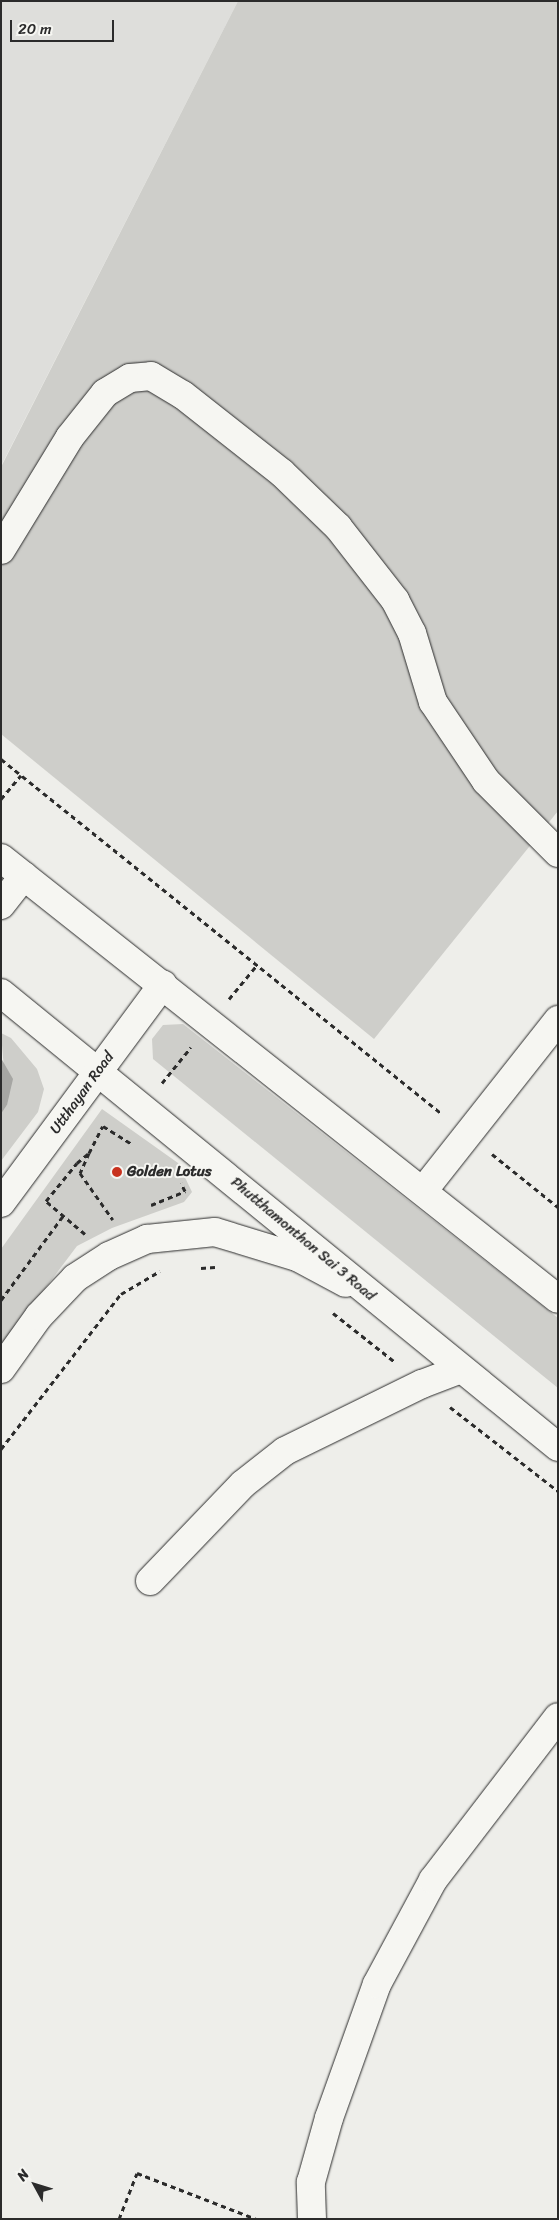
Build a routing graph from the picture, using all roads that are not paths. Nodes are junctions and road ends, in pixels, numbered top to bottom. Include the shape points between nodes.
1 (1, 550) edge
2 (558, 853) edge
3 (1, 858) edge
4 (24, 876) junction
5 (1, 905) edge
6 (163, 984) junction
7 (1, 993) edge
8 (558, 1020) edge
9 (99, 1070) junction
10 (423, 1191) junction
11 (1, 1203) edge
12 (558, 1299) edge
13 (387, 1309) junction
14 (1, 1369) edge
15 (461, 1369) junction
16 (558, 1446) edge
17 (150, 1581) dead end
18 (558, 1717) edge
19 (312, 2219) edge

1 - 2 main road via 70,437 105,393 130,378 151,376 184,395 282,474 338,527 395,600 412,633 433,702 486,781
3 - 4 main road
4 - 5 main road
4 - 6 main road
6 - 9 main road, Utthayan Road
6 - 10 main road
7 - 9 main road, Phutthamonthon Sai 3 Road
8 - 10 main road
9 - 11 main road, Utthayan Road
9 - 13 main road, Phutthamonthon Sai 3 Road
10 - 12 main road
13 - 14 main road via 297,1257 253,1242 215,1232 147,1239 109,1256 75,1278 39,1316
13 - 15 main road, Phutthamonthon Sai 3 Road
15 - 16 main road, Phutthamonthon Sai 3 Road
15 - 17 main road via 422,1384 285,1451 243,1484
18 - 19 main road via 433,1880 377,1984 329,2118 314,2173

